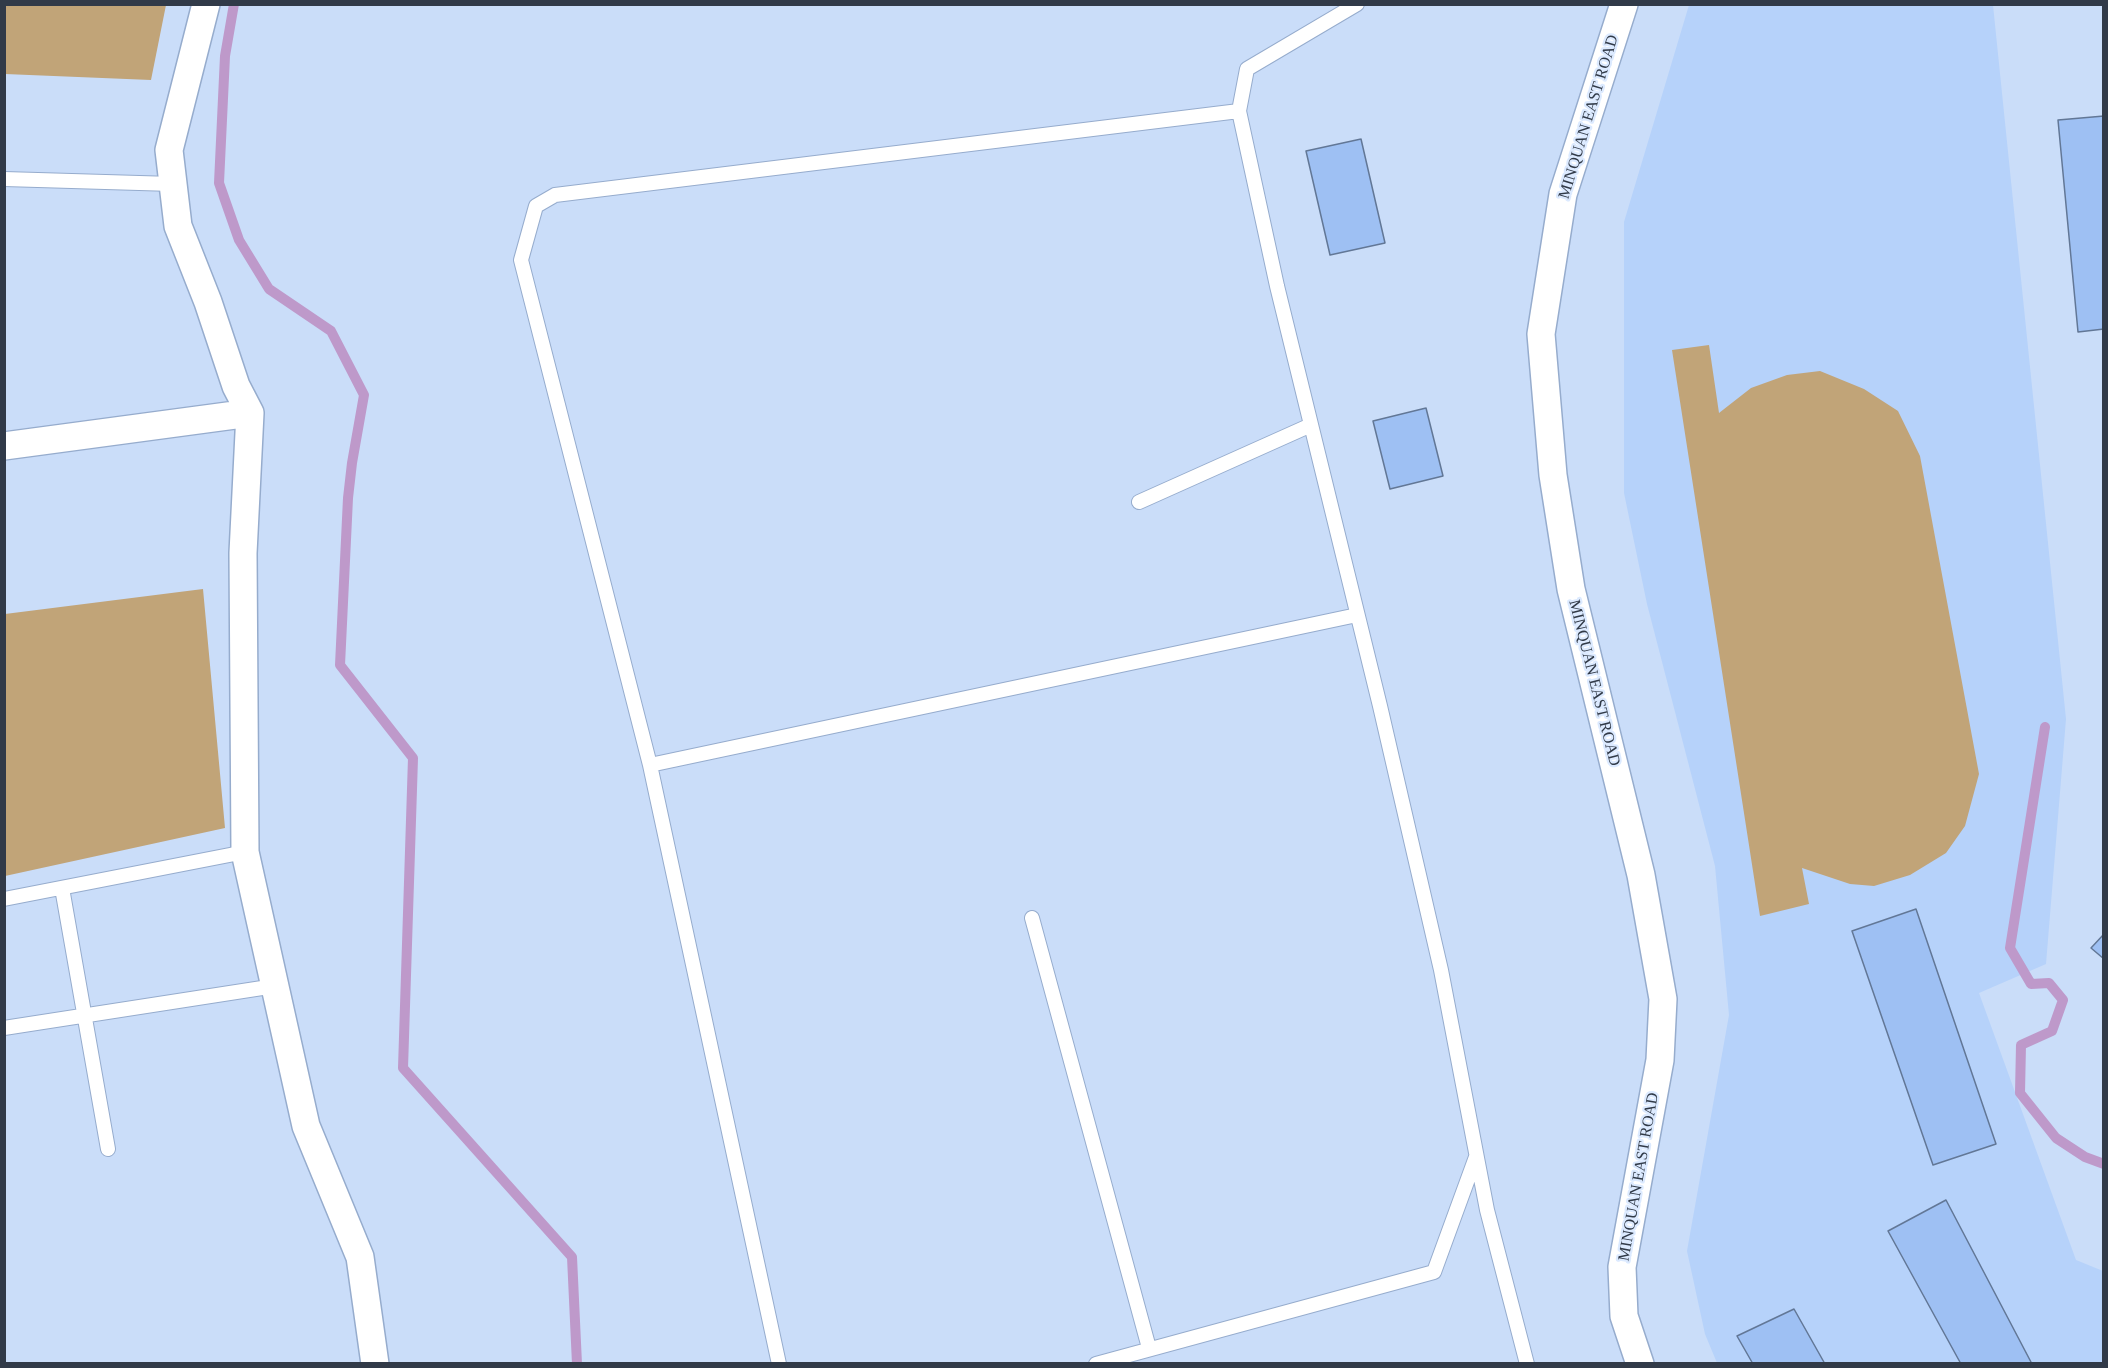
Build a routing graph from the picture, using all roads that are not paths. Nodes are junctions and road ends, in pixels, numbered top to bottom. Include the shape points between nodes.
1 (206, 4) edge
2 (1357, 4) edge
3 (1624, 4) edge
4 (1239, 111) junction
5 (4, 179) edge
6 (173, 184) junction
7 (250, 413) junction
8 (1311, 425) junction
9 (4, 446) edge
10 (1138, 502) dead end
11 (1357, 615) junction
12 (650, 765) junction
13 (245, 852) junction
14 (62, 888) junction
15 (4, 900) edge
16 (1032, 918) dead end
17 (275, 986) junction
18 (85, 1015) junction
19 (4, 1028) edge
20 (108, 1149) dead end
21 (1476, 1155) junction
22 (1149, 1348) junction
23 (375, 1364) edge
24 (779, 1364) edge
25 (1096, 1364) edge
26 (1527, 1364) edge
27 (1640, 1364) edge

1 - 6 street via 169,150
2 - 4 lane via 1247,69
3 - 27 street, MINQUAN EAST ROAD via 1563,194 1541,334 1553,475 1571,589 1641,875 1663,999 1660,1060 1622,1267 1624,1316
4 - 8 lane
4 - 12 lane via 555,195 536,206 521,260
5 - 6 lane
6 - 7 street via 178,226 236,386
7 - 9 street
7 - 13 street via 243,553
8 - 10 lane
8 - 11 lane
11 - 12 lane
11 - 21 lane via 1441,970
12 - 24 lane
13 - 14 lane
13 - 17 street
14 - 15 lane
14 - 18 lane
16 - 22 lane
17 - 18 lane
17 - 23 street via 306,1126 360,1257
18 - 19 lane
18 - 20 lane
21 - 22 lane via 1434,1272
21 - 26 lane
22 - 25 lane

